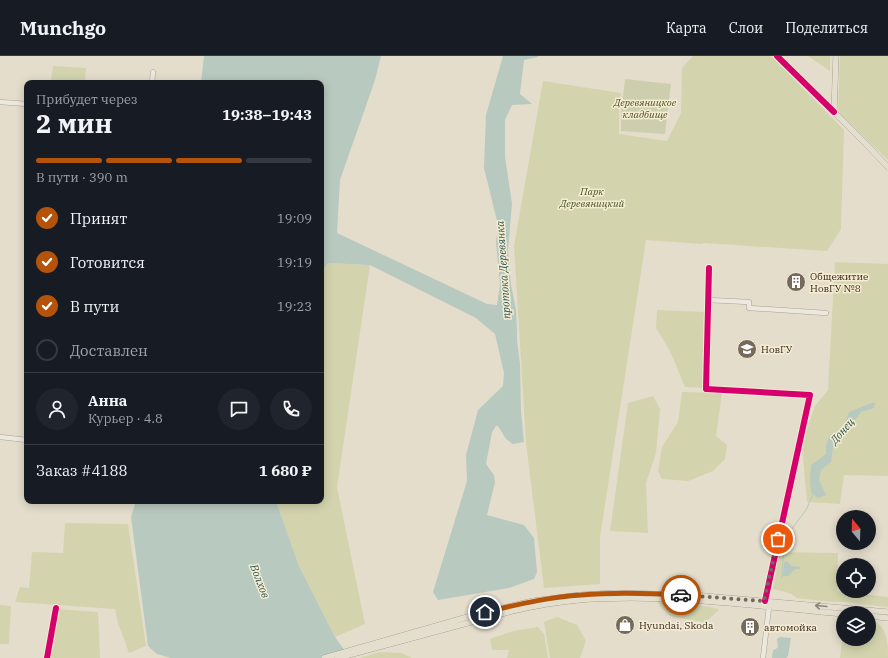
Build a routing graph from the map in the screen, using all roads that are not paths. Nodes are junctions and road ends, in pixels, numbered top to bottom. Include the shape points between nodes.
1 (777, 56) edge
2 (836, 56) edge
3 (153, 72) dead end
4 (152, 80) edge
5 (0, 102) edge
6 (24, 104) edge
7 (834, 112) junction
8 (888, 167) edge
9 (709, 268) dead end
10 (708, 300) junction
11 (826, 313) dead end
12 (0, 437) edge
13 (24, 440) edge
14 (724, 600) junction
15 (764, 601) junction
16 (769, 607) junction
17 (56, 608) dead end
18 (888, 612) edge
19 (836, 613) edge
20 (876, 617) edge
21 (888, 618) edge
22 (415, 634) junction
23 (47, 658) edge
24 (324, 658) edge
25 (338, 658) edge
26 (763, 658) edge

1 - 7 street
2 - 7 main road
3 - 4 street
5 - 6 street
7 - 8 main road
9 - 10 street
10 - 11 street via 749,302 749,308
10 - 15 street via 706,389 810,395
12 - 13 street
14 - 15 main road
14 - 16 main road
14 - 22 main road via 603,598 566,601
18 -> 15 main road
16 - 19 main road
16 - 26 street
17 - 23 street
20 - 21 main road
22 - 24 main road
22 - 25 main road

